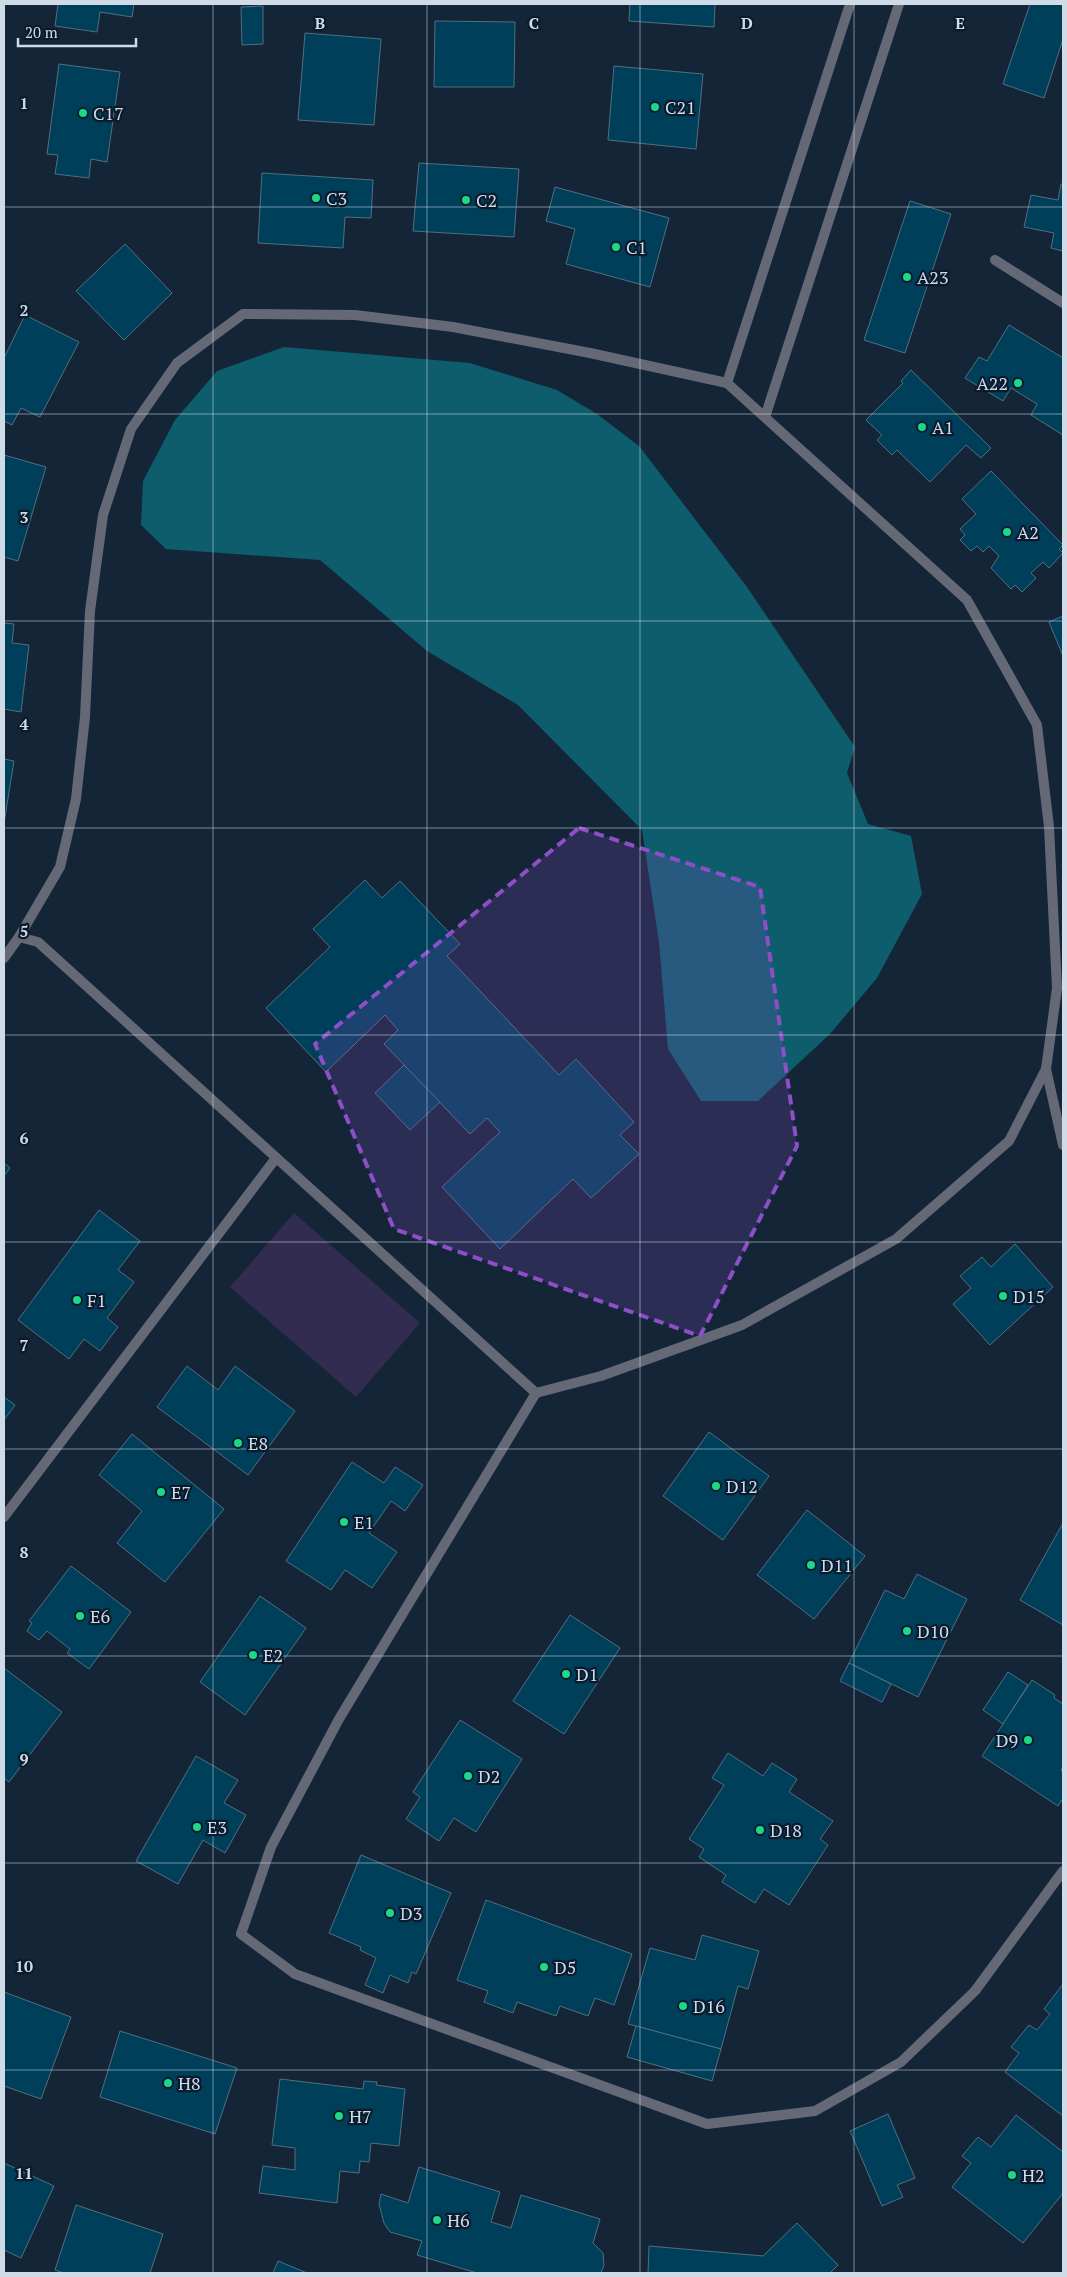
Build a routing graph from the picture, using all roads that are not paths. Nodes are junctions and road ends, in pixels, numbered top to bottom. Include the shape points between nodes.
1 (850, 4) edge
2 (899, 4) edge
3 (995, 260) dead end
4 (1063, 303) edge
5 (727, 383) junction
6 (765, 417) junction
7 (19, 937) junction
8 (4, 958) edge
9 (1046, 1069) junction
10 (1063, 1145) edge
11 (276, 1158) junction
12 (536, 1392) junction
13 (4, 1517) edge
14 (1063, 1871) edge

1 - 5 lane
2 - 6 lane
3 - 4 lane
5 - 6 lane
5 - 7 lane via 453,327 355,315 242,314 177,363 131,429 104,515 90,611 85,717 76,799 60,868
6 - 9 lane via 967,600 1037,725 1049,827 1058,988
7 - 8 lane
7 - 11 lane via 38,942
9 - 10 lane
9 - 12 lane via 1009,1141 896,1239 742,1325 601,1376
11 - 12 lane
11 - 13 lane
12 - 14 lane via 339,1719 271,1847 241,1934 295,1974 707,2124 815,2111 901,2062 975,1991

